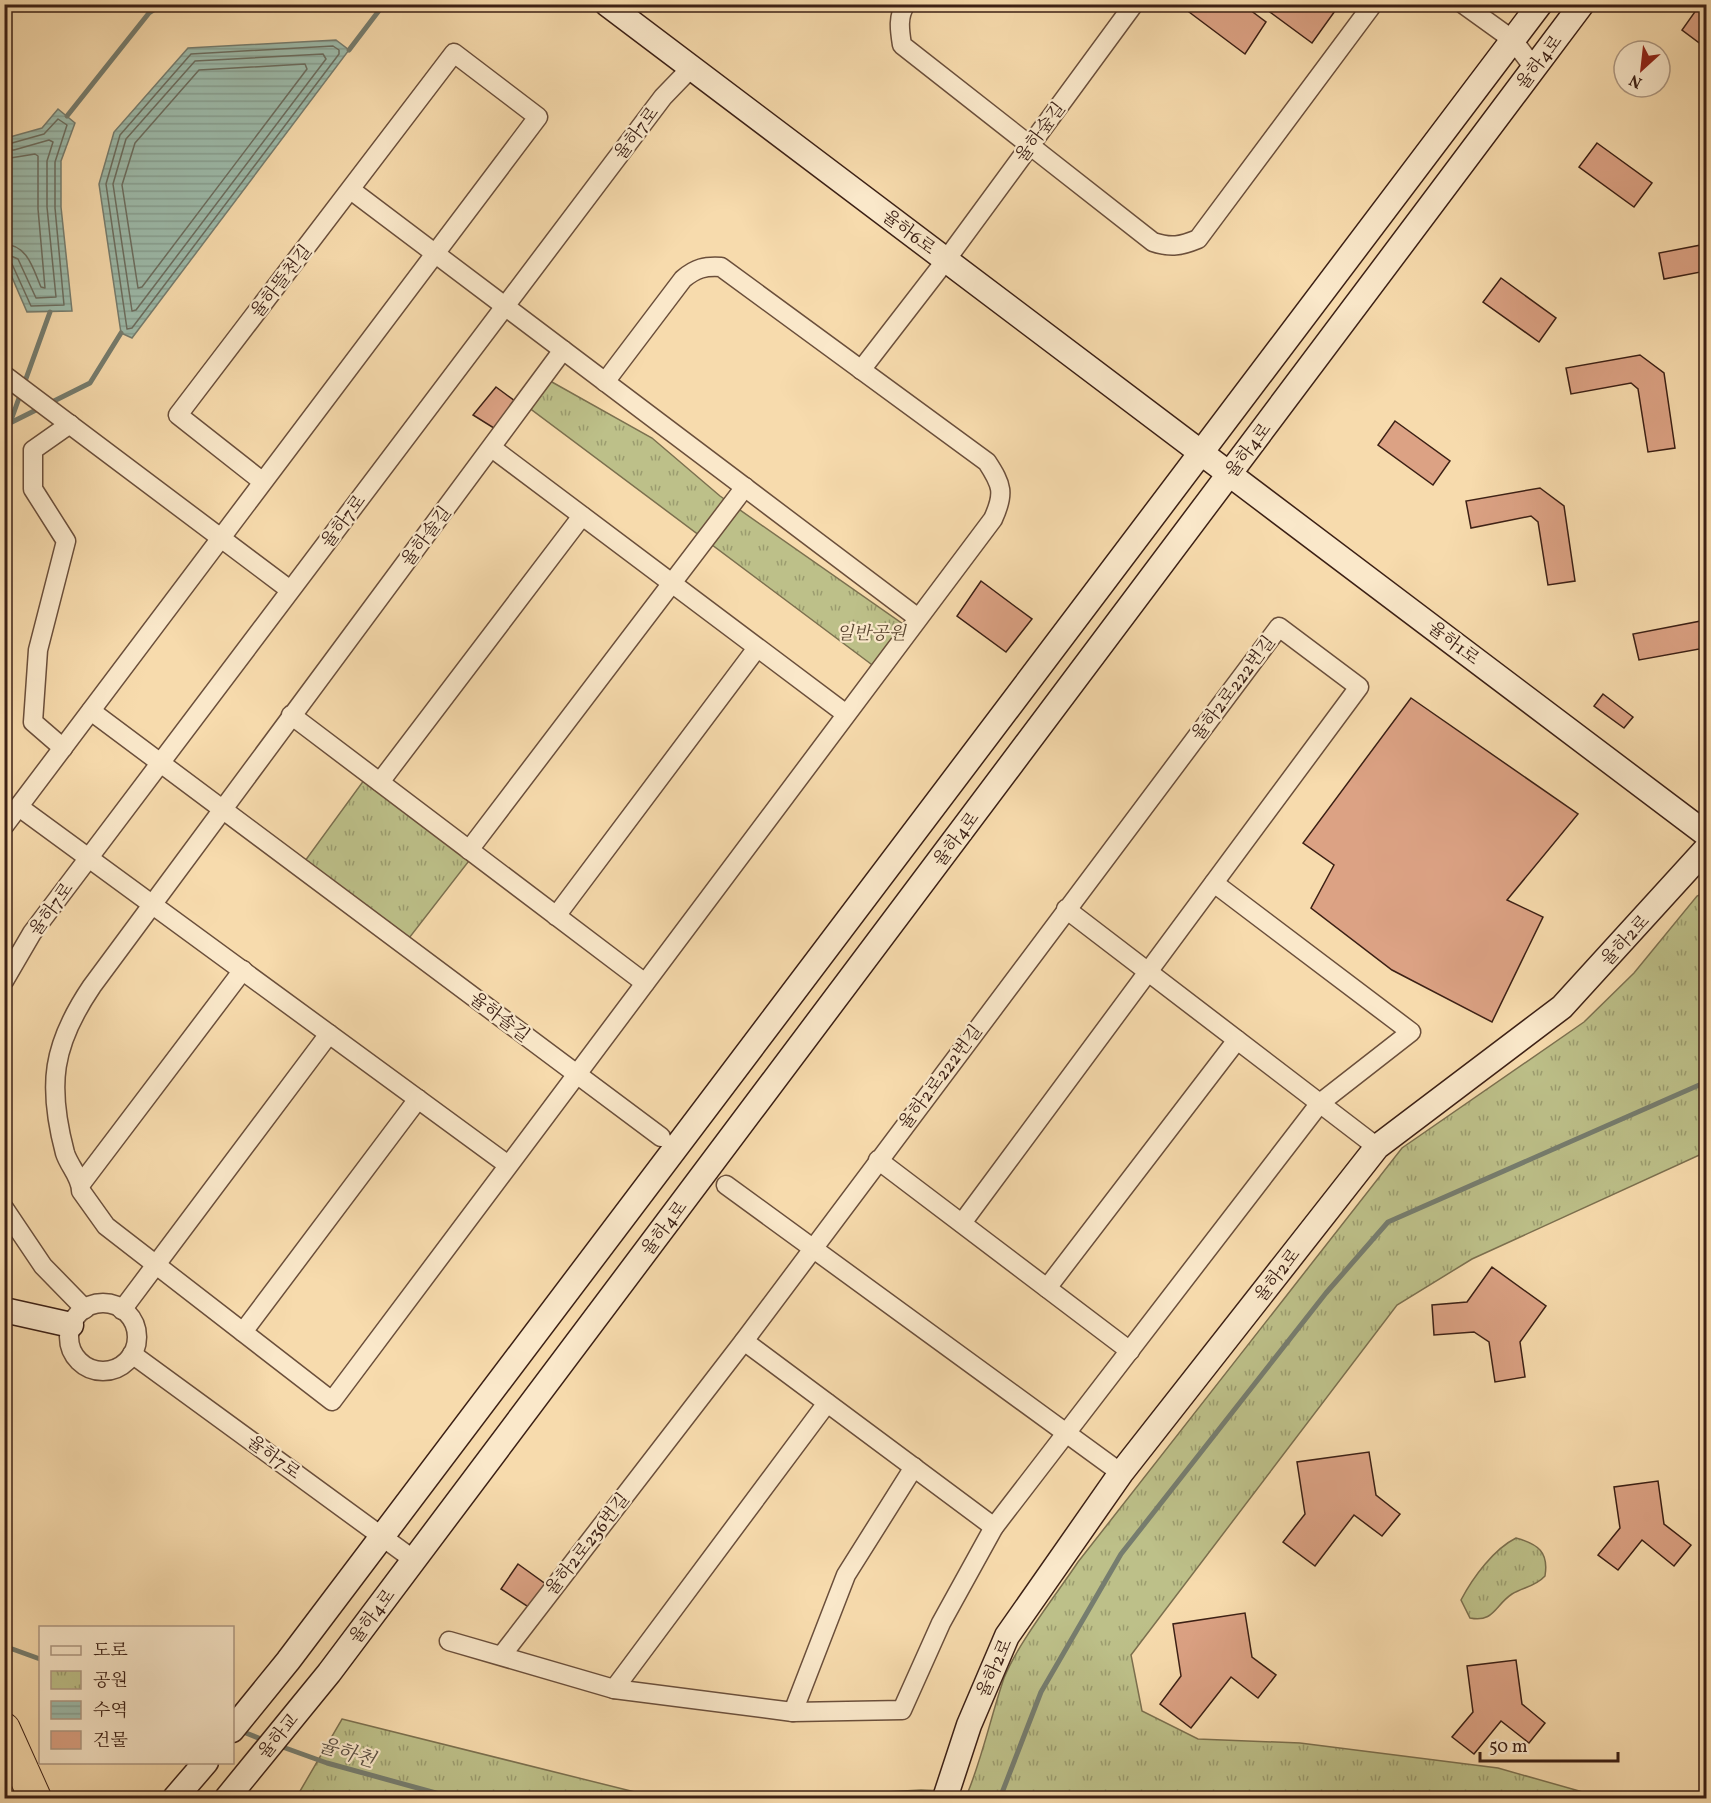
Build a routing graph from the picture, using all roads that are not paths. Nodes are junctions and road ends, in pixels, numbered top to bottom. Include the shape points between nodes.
1 (906, 4) edge
2 (1134, 4) edge
3 (1373, 4) edge
4 (1463, 4) edge
5 (1540, 4) edge
6 (1582, 4) edge
7 (612, 8) edge
8 (1513, 40) junction
9 (691, 68) junction
10 (1534, 68) junction
11 (1030, 146) junction
12 (351, 190) junction
13 (435, 254) junction
14 (946, 260) junction
15 (507, 308) junction
16 (563, 350) junction
17 (861, 369) junction
18 (4, 375) edge
19 (605, 382) junction
20 (70, 424) junction
21 (492, 448) junction
22 (1201, 453) junction
23 (1230, 474) junction
24 (263, 482) junction
25 (745, 487) junction
26 (582, 516) junction
27 (221, 538) junction
28 (671, 583) junction
29 (290, 590) junction
30 (918, 618) junction
31 (757, 648) junction
32 (91, 711) junction
33 (846, 714) junction
34 (291, 715) junction
35 (63, 748) junction
36 (160, 763) junction
37 (380, 782) junction
38 (19, 807) junction
39 (222, 809) junction
40 (4, 826) edge
41 (1707, 834) edge
42 (1707, 849) edge
43 (469, 850) junction
44 (89, 858) junction
45 (1214, 883) junction
46 (152, 904) junction
47 (1066, 909) junction
48 (556, 916) junction
49 (243, 970) junction
50 (1148, 972) junction
51 (4, 981) edge
52 (645, 983) junction
53 (329, 1034) junction
54 (1237, 1040) junction
55 (577, 1074) junction
56 (418, 1099) junction
57 (1320, 1104) junction
58 (661, 1137) dead end
59 (1377, 1147) junction
60 (878, 1160) junction
61 (508, 1166) junction
62 (81, 1184) junction
63 (726, 1185) dead end
64 (4, 1208) edge
65 (962, 1223) junction
66 (811, 1249) junction
67 (156, 1264) junction
68 (1047, 1288) junction
69 (4, 1310) edge
70 (122, 1310) junction
71 (78, 1317) junction
72 (243, 1332) junction
73 (744, 1341) junction
74 (1130, 1351) junction
75 (132, 1354) junction
76 (827, 1403) junction
77 (1065, 1433) junction
78 (914, 1467) junction
79 (1121, 1473) junction
80 (994, 1527) junction
81 (382, 1536) junction
82 (414, 1560) junction
83 (449, 1641) dead end
84 (502, 1655) junction
85 (329, 1673) joint
86 (614, 1689) junction
87 (793, 1712) junction
88 (234, 1728) edge
89 (4, 1729) edge
90 (204, 1764) edge
91 (948, 1791) edge
92 (179, 1795) edge
93 (35, 1798) edge
94 (227, 1798) edge

1 - 11 street via 900,27 902,45
2 - 11 street, 율하숲길
3 - 11 street via 1198,239 1168,247 1153,242
4 - 8 street
5 - 8 main road, 율하4로
6 - 10 main road, 율하4로
7 - 9 main road, 율하6로
8 - 10 street
8 - 22 main road, 율하4로
9 - 14 main road, 율하6로
9 - 15 street, 율하7로 via 663,97
10 - 23 main road, 율하4로
11 - 14 street, 율하숲길
12 - 13 street
12 - 13 street, 율하뜰천길 via 454,53 538,117
12 - 24 street, 율하뜰천길 via 178,415
13 - 15 street
13 - 24 street, 율하뜰천길
14 - 17 street, 율하숲길
14 - 22 main road, 율하6로
15 - 16 street
15 - 29 street, 율하7로
16 - 19 street
16 - 21 street, 율하솔길
17 - 19 street, 율하솔길 via 722,267 706,267 693,270 683,279
17 - 30 street, 율하솔길 via 987,462 1000,484 1001,496 993,519
18 - 20 street
19 - 25 street
20 - 27 street
20 - 35 street via 33,450 33,489 66,541 38,651 33,722
21 - 26 street
21 - 34 street, 율하솔길
22 - 23 main road, 율하1로
22 - 81 main road, 율하4로
23 - 41 main road, 율하1로
23 - 82 main road, 율하4로
24 - 27 street
25 - 28 street
25 - 30 street
26 - 28 street
26 - 37 street
27 - 29 street
27 - 32 street
28 - 31 street
28 - 43 street
29 - 36 street, 율하7로
30 - 33 street, 율하솔길
31 - 33 street
31 - 48 street
32 - 35 street
32 - 36 street
33 - 52 street, 율하솔길
34 - 37 street
34 - 39 street, 율하솔길
35 - 38 street
36 - 39 street
36 - 44 street, 율하7로
37 - 43 street
38 - 40 street
38 - 44 street
39 - 46 street, 율하솔길
39 - 55 street, 율하솔길
42 - 59 main road, 율하2로 via 1562,1007
43 - 48 street
44 - 46 street
44 - 51 street, 율하7로 via 32,933
45 - 47 street, 율하2로222번길 via 1359,687 1279,627
45 - 50 street, 율하2로222번길
45 - 57 street via 1411,1032
46 - 49 street
46 - 62 street, 율하솔길 via 73,1014 61,1045 55,1079 55,1114 67,1160
47 - 50 street
47 - 60 street, 율하2로222번길
48 - 52 street
49 - 53 street
49 - 62 street
50 - 54 street
50 - 65 street, 율하2로222번길
52 - 55 street, 율하솔길
53 - 56 street
53 - 67 street
54 - 57 street
54 - 68 street
55 - 58 street
55 - 61 street, 율하솔길
56 - 61 street
56 - 72 street
57 - 59 street
57 - 74 street
59 - 79 main road, 율하2로
60 - 65 street
60 - 66 street, 율하2로222번길
61 - 72 street, 율하솔길 via 332,1401
62 - 67 street, 율하솔길 via 81,1191 106,1226
63 - 66 street
64 - 71 street
65 - 68 street
66 - 73 street, 율하2로236번길
66 - 77 street
67 - 70 street
67 - 72 street, 율하솔길
68 - 74 street
69 - 71 main road
70 - 71 street via 106,1304
70 - 75 street via 133,1321 136,1332
71 - 75 street via 70,1347 83,1365 93,1370 115,1369
73 - 76 street
73 - 84 street, 율하2로236번길
74 - 77 street
75 - 81 street, 율하7로
76 - 78 street
76 - 86 street
77 - 79 street
77 - 80 street
78 - 80 street
78 - 87 street via 846,1575
79 - 91 main road, 율하2로 via 1007,1636 969,1725
80 - 87 street via 941,1623 902,1710
81 - 82 street, 율하7로
81 - 88 main road, 율하4로
82 - 85 main road, 율하4로
83 - 84 street
84 - 86 street
85 - 94 main road, 율하교
86 - 87 street
89 - 93 highway
90 - 92 main road

